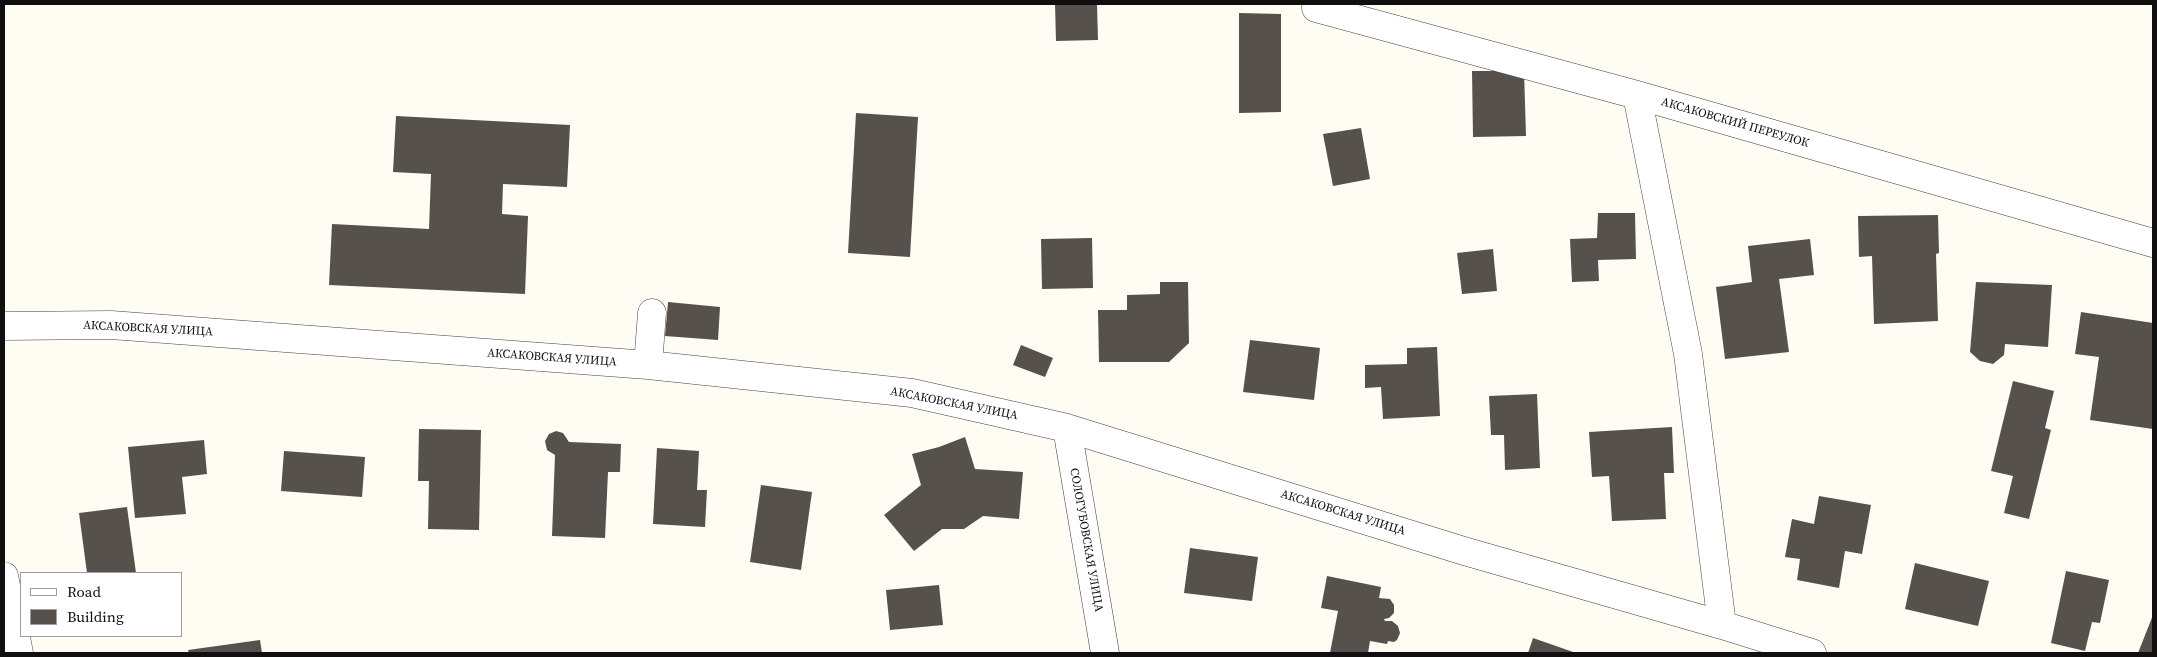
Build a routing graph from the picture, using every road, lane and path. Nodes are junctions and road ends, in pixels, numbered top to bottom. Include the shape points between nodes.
1 (1316, 8) dead end
2 (1637, 95) junction
3 (2153, 242) edge
4 (652, 312) dead end
5 (4, 326) edge
6 (648, 365) junction
7 (1067, 428) junction
8 (4, 576) edge
9 (8, 620) edge
10 (1722, 625) junction
11 (19, 653) edge
12 (1105, 653) edge
13 (1812, 653) edge

1 - 2 street, АКСАКОВСКИЙ ПЕРЕУЛОК
2 - 3 street, АКСАКОВСКИЙ ПЕРЕУЛОК
2 - 10 street via 1688,354
4 - 6 street
5 - 6 street, АКСАКОВСКАЯ УЛИЦА via 111,325
6 - 7 street, АКСАКОВСКАЯ УЛИЦА via 912,393
7 - 10 street, АКСАКОВСКАЯ УЛИЦА via 1464,551
7 - 12 street, СОЛОГУБОВСКАЯ УЛИЦА
8 - 9 street
9 - 11 street
10 - 13 street, АКСАКОВСКАЯ УЛИЦА

